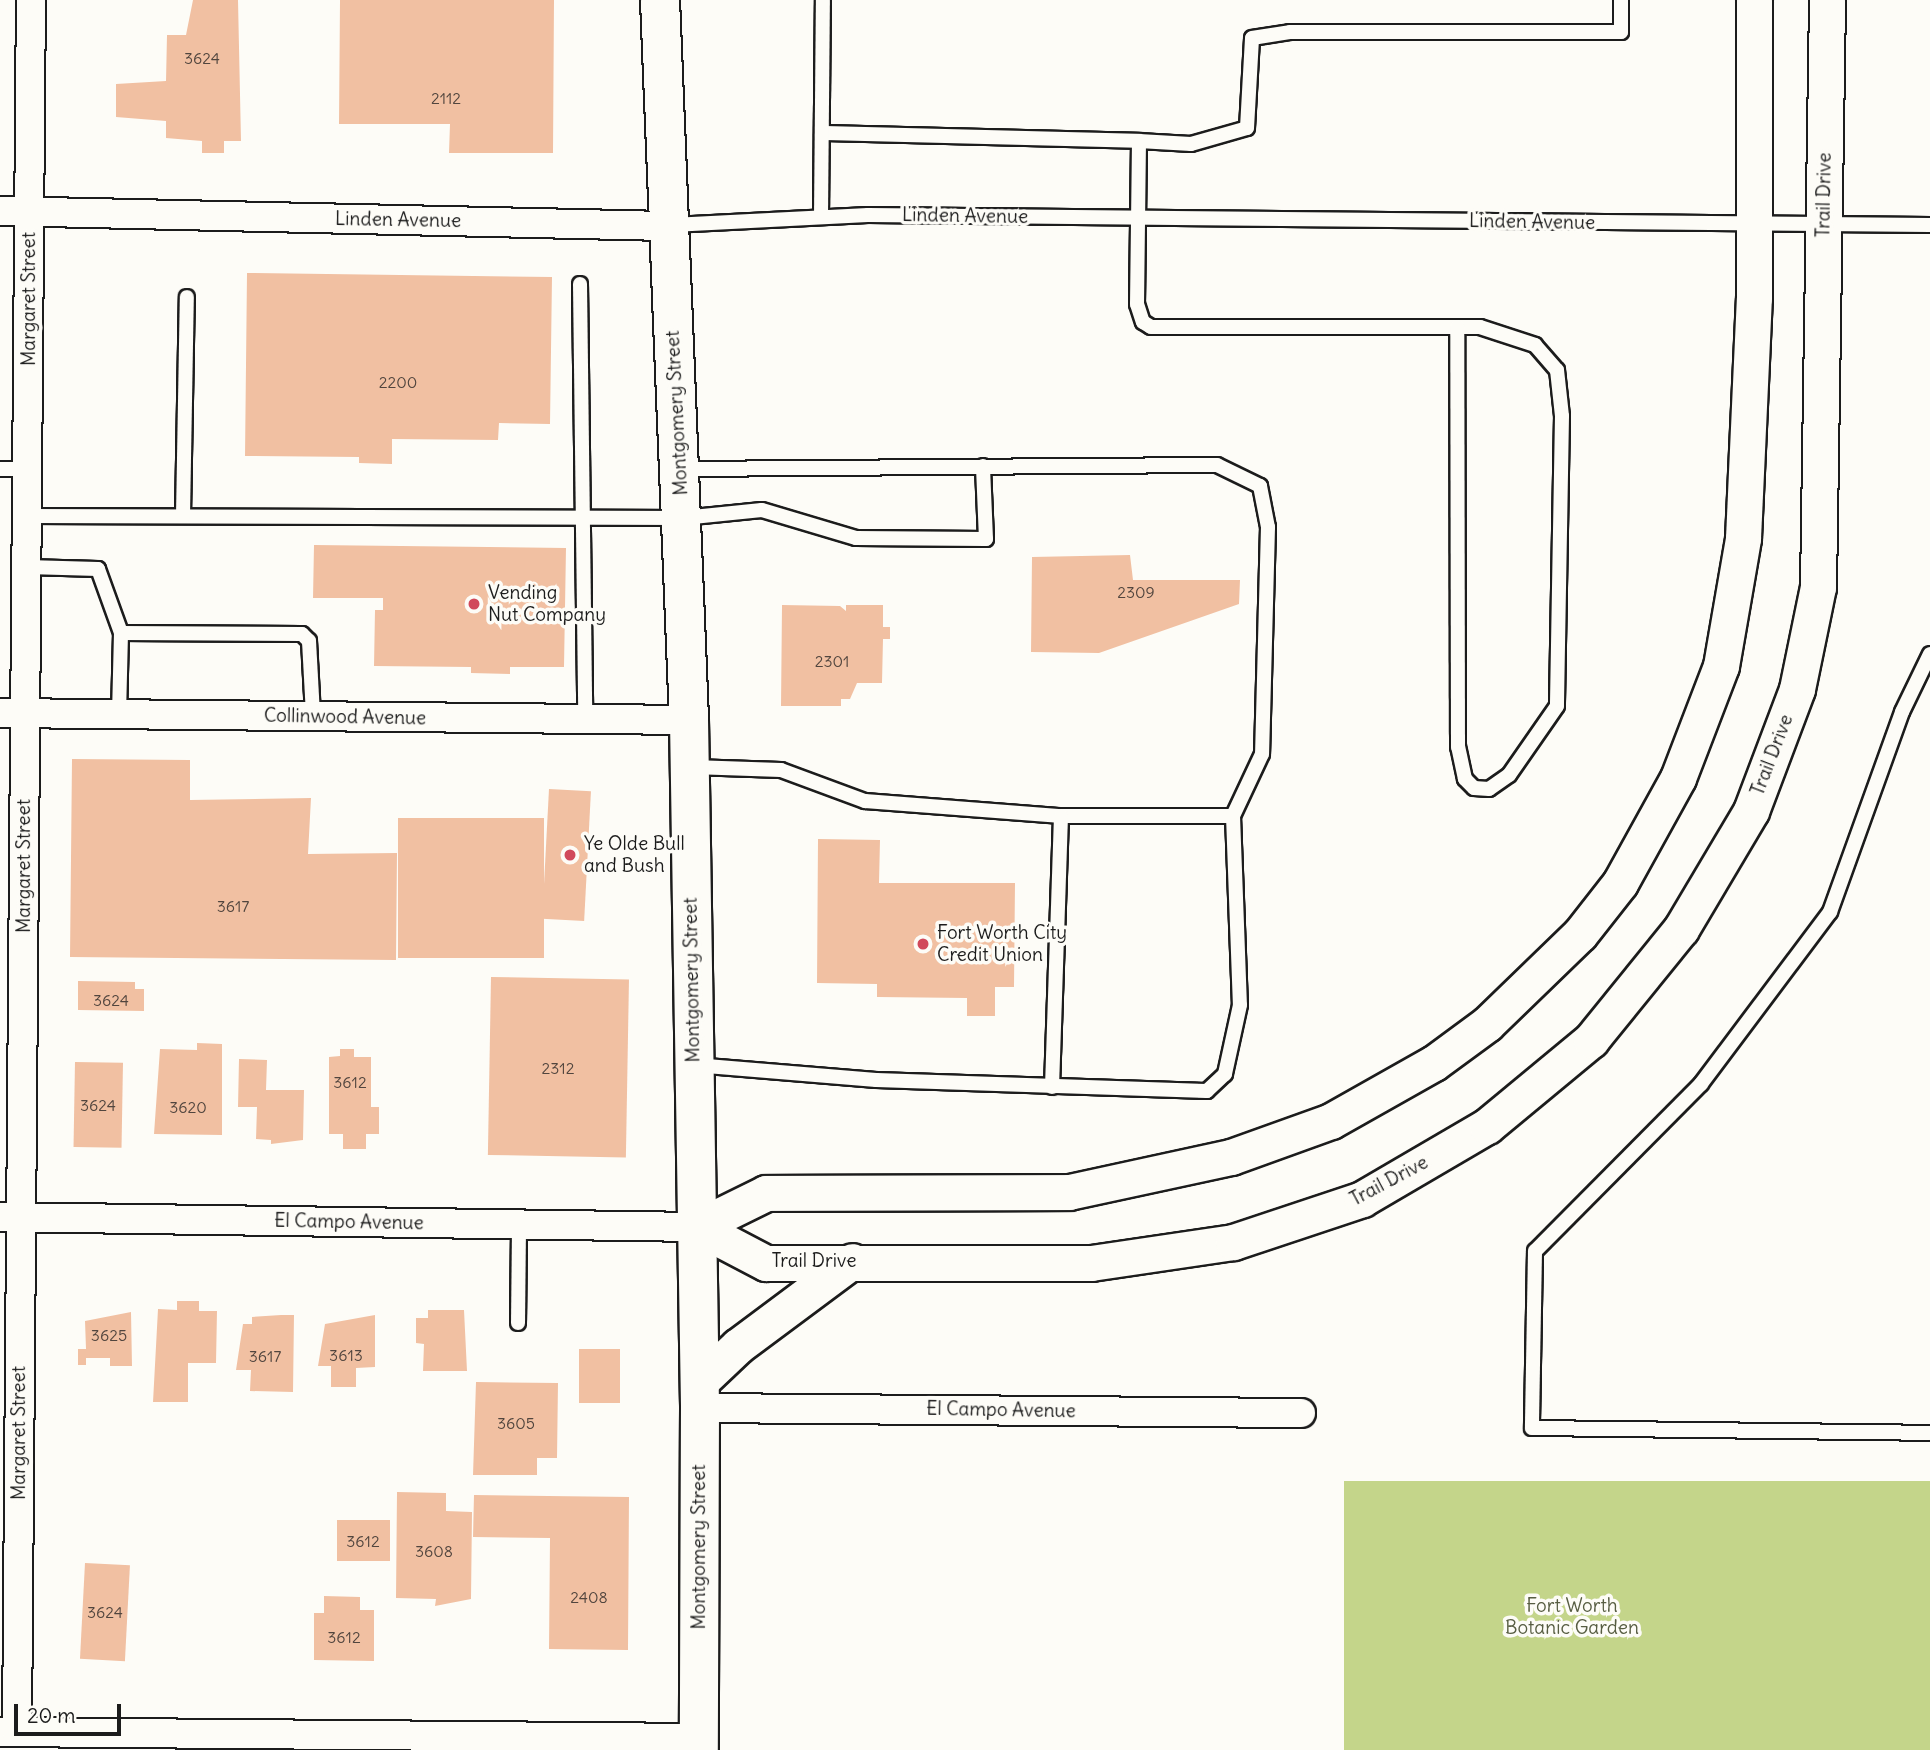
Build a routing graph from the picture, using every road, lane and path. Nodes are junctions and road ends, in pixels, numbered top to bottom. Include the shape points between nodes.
1 (31, 0) edge
2 (660, 0) edge
3 (823, 0) edge
4 (1621, 0) edge
5 (1754, 0) edge
6 (1827, 0) edge
7 (822, 133) junction
8 (1139, 141) junction
9 (0, 211) edge
10 (30, 211) junction
11 (821, 218) junction
12 (1139, 218) junction
13 (1754, 223) junction
14 (1823, 225) junction
15 (1930, 225) edge
16 (665, 226) junction
17 (580, 284) dead end
18 (187, 297) dead end
19 (1457, 327) junction
20 (983, 466) junction
21 (14, 469) edge
22 (681, 469) junction
23 (27, 516) junction
24 (183, 516) junction
25 (585, 517) junction
26 (682, 518) junction
27 (27, 566) junction
28 (121, 633) junction
29 (1930, 654) edge
30 (13, 713) edge
31 (119, 715) junction
32 (313, 716) junction
33 (585, 719) junction
34 (689, 720) junction
35 (690, 767) junction
36 (1061, 816) junction
37 (1233, 816) junction
38 (694, 1065) junction
39 (1052, 1087) junction
40 (11, 1217) edge
41 (519, 1225) junction
42 (698, 1227) junction
43 (852, 1261) junction
44 (518, 1323) dead end
45 (700, 1395) junction
46 (1301, 1413) dead end
47 (1930, 1433) edge
48 (8, 1732) edge
49 (123, 1742) edge
50 (698, 1744) edge

1 - 10 street, Margaret Street
2 - 16 main road, Montgomery Street
3 - 7 lane
4 - 8 lane via 1621,32 1290,32 1252,38 1247,128 1191,144
5 - 13 street
6 - 14 street, Trail Drive
7 - 8 lane
7 - 11 lane
8 - 12 lane
9 - 10 street, Linden Avenue
10 - 16 street, Linden Avenue
10 - 21 street, Margaret Street
11 - 12 lane, Linden Avenue
11 - 16 lane, Linden Avenue
12 - 13 lane, Linden Avenue
12 - 19 lane via 1137,304 1143,322 1151,327
13 - 14 lane, Linden Avenue
13 - 42 street via 1743,538 1721,666 1678,778 1620,883 1539,976 1434,1063 1331,1121 1231,1157 1069,1192 766,1193
14 - 15 lane, Linden Avenue
14 - 43 street, Trail Drive via 1818,587 1797,689 1737,835 1681,929 1591,1040 1488,1126 1362,1199 1233,1242 1091,1263
16 - 22 main road, Montgomery Street
17 - 25 lane
18 - 24 lane
19 - 19 lane via 1480,327 1535,345 1557,370 1562,416 1557,706 1509,775 1489,789 1474,788 1465,779 1458,747
20 - 22 lane
20 - 26 lane via 986,539 856,538 762,510
20 - 37 lane via 1217,465 1260,486 1268,527 1262,754
21 - 23 street, Margaret Street
22 - 26 main road, Montgomery Street
23 - 24 lane
23 - 27 street, Margaret Street
24 - 25 lane
25 - 26 lane
25 - 33 lane
26 - 34 main road, Montgomery Street
27 - 28 lane via 98,569
27 - 30 street, Margaret Street
28 - 31 lane
28 - 32 lane via 302,634 309,641
29 - 47 lane via 1902,712 1830,912 1701,1084 1535,1251 1532,1428
30 - 31 street, Collinwood Avenue
30 - 40 street, Margaret Street
31 - 32 street, Collinwood Avenue
32 - 33 street, Collinwood Avenue
33 - 34 street, Collinwood Avenue
34 - 35 main road, Montgomery Street
35 - 36 lane via 781,770 865,801
35 - 38 main road, Montgomery Street
36 - 37 lane
36 - 39 lane
37 - 39 lane via 1240,1005 1225,1074 1207,1091
38 - 39 lane via 876,1080
38 - 42 main road, Montgomery Street
40 - 41 street, El Campo Avenue
40 - 48 street, Margaret Street
41 - 42 street, El Campo Avenue
41 - 44 lane
42 - 43 street, Trail Drive via 766,1263
42 - 45 main road, Montgomery Street
43 - 45 street via 738,1346
45 - 46 street, El Campo Avenue
45 - 50 main road, Montgomery Street
48 - 49 street
49 - 50 street

